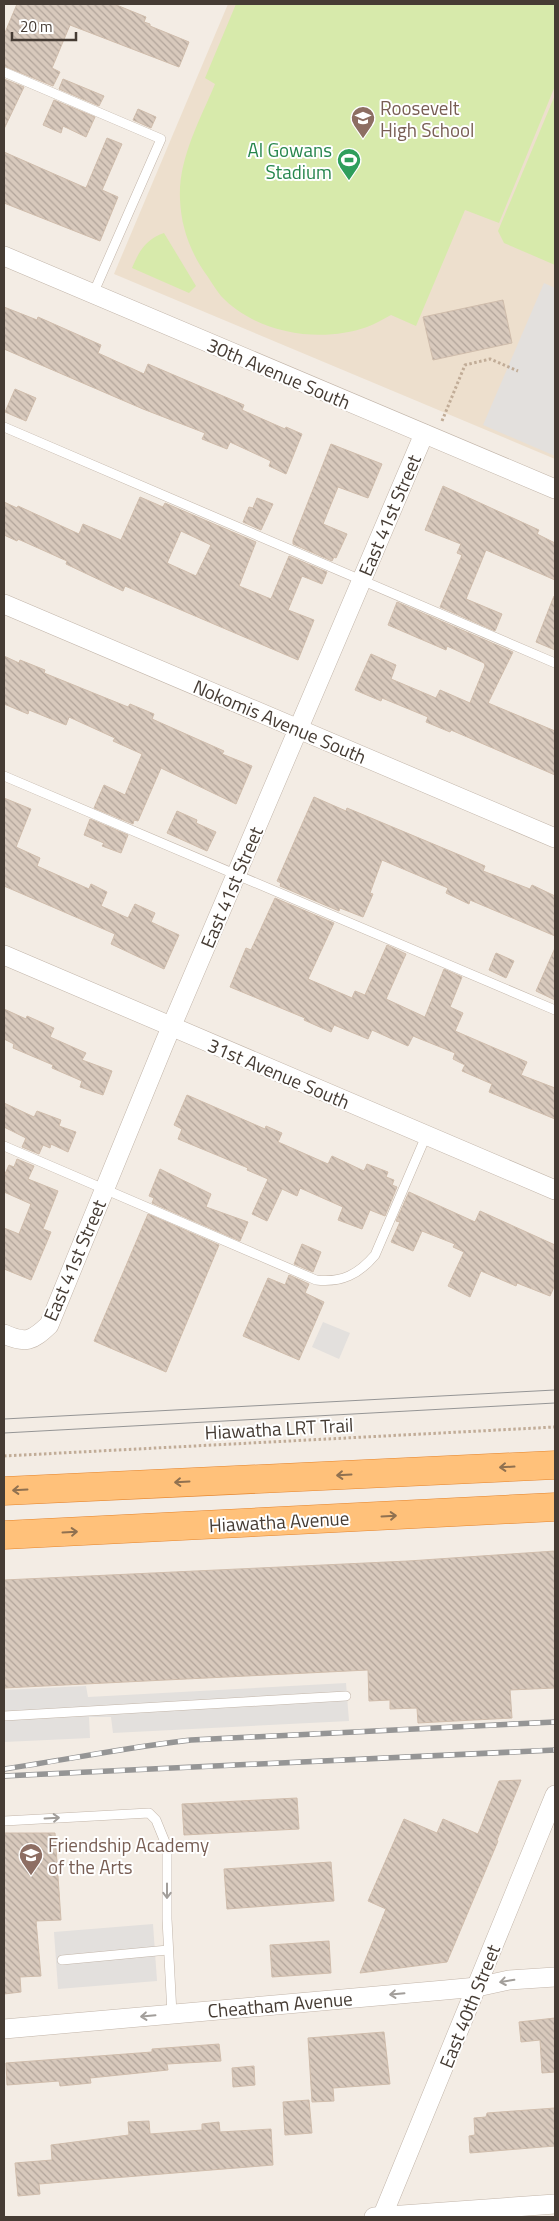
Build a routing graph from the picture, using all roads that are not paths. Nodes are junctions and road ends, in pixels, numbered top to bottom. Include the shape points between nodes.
1 (4, 72) edge
2 (4, 256) edge
3 (93, 294) junction
4 (4, 427) edge
5 (429, 436) junction
6 (555, 489) edge
7 (361, 581) junction
8 (4, 604) edge
9 (555, 663) edge
10 (298, 729) junction
11 (4, 776) edge
12 (555, 838) edge
13 (236, 875) junction
14 (4, 956) edge
15 (555, 1010) edge
16 (171, 1026) junction
17 (426, 1136) junction
18 (4, 1146) edge
19 (104, 1188) junction
20 (555, 1190) edge
21 (4, 1334) edge
22 (555, 1465) edge
23 (4, 1491) edge
24 (555, 1508) edge
25 (4, 1535) edge
26 (346, 1696) dead end
27 (4, 1716) edge
28 (555, 1795) edge
29 (4, 1820) edge
30 (168, 1950) junction
31 (62, 1960) dead end
32 (555, 1977) edge
33 (476, 1987) junction
34 (172, 2014) junction
35 (4, 2029) edge
36 (555, 2204) edge
37 (374, 2217) edge
38 (383, 2217) edge

1 - 3 lane via 161,139
2 - 3 street, 30th Avenue South
3 - 5 street, 30th Avenue South
4 - 7 lane
5 - 6 street, 30th Avenue South
5 - 7 street, East 41st Street
7 - 9 lane
7 - 10 street, East 41st Street
8 - 10 street, Nokomis Avenue South
10 - 12 street, Nokomis Avenue South
10 - 13 street, East 41st Street
11 - 13 lane
13 - 15 lane
13 - 16 street, East 41st Street
14 - 16 street, 31st Avenue South
16 - 17 street, 31st Avenue South
16 - 19 street, East 41st Street
17 - 19 lane via 375,1256 364,1268 343,1280 316,1280
17 - 20 street, 31st Avenue South
18 - 19 lane
19 - 21 street, East 41st Street via 49,1325 35,1338 18,1340
22 -> 23 highway
25 -> 24 highway, Hiawatha Avenue
26 - 27 lane
28 - 33 street, East 40th Street
29 -> 30 lane via 149,1813 156,1820 167,1847
30 - 31 lane
30 - 34 lane
32 -> 33 street, Cheatham Avenue via 509,1980
33 -> 34 street, Cheatham Avenue
33 - 38 street, East 40th Street
34 -> 35 street, Cheatham Avenue
36 - 38 street
37 - 38 street

